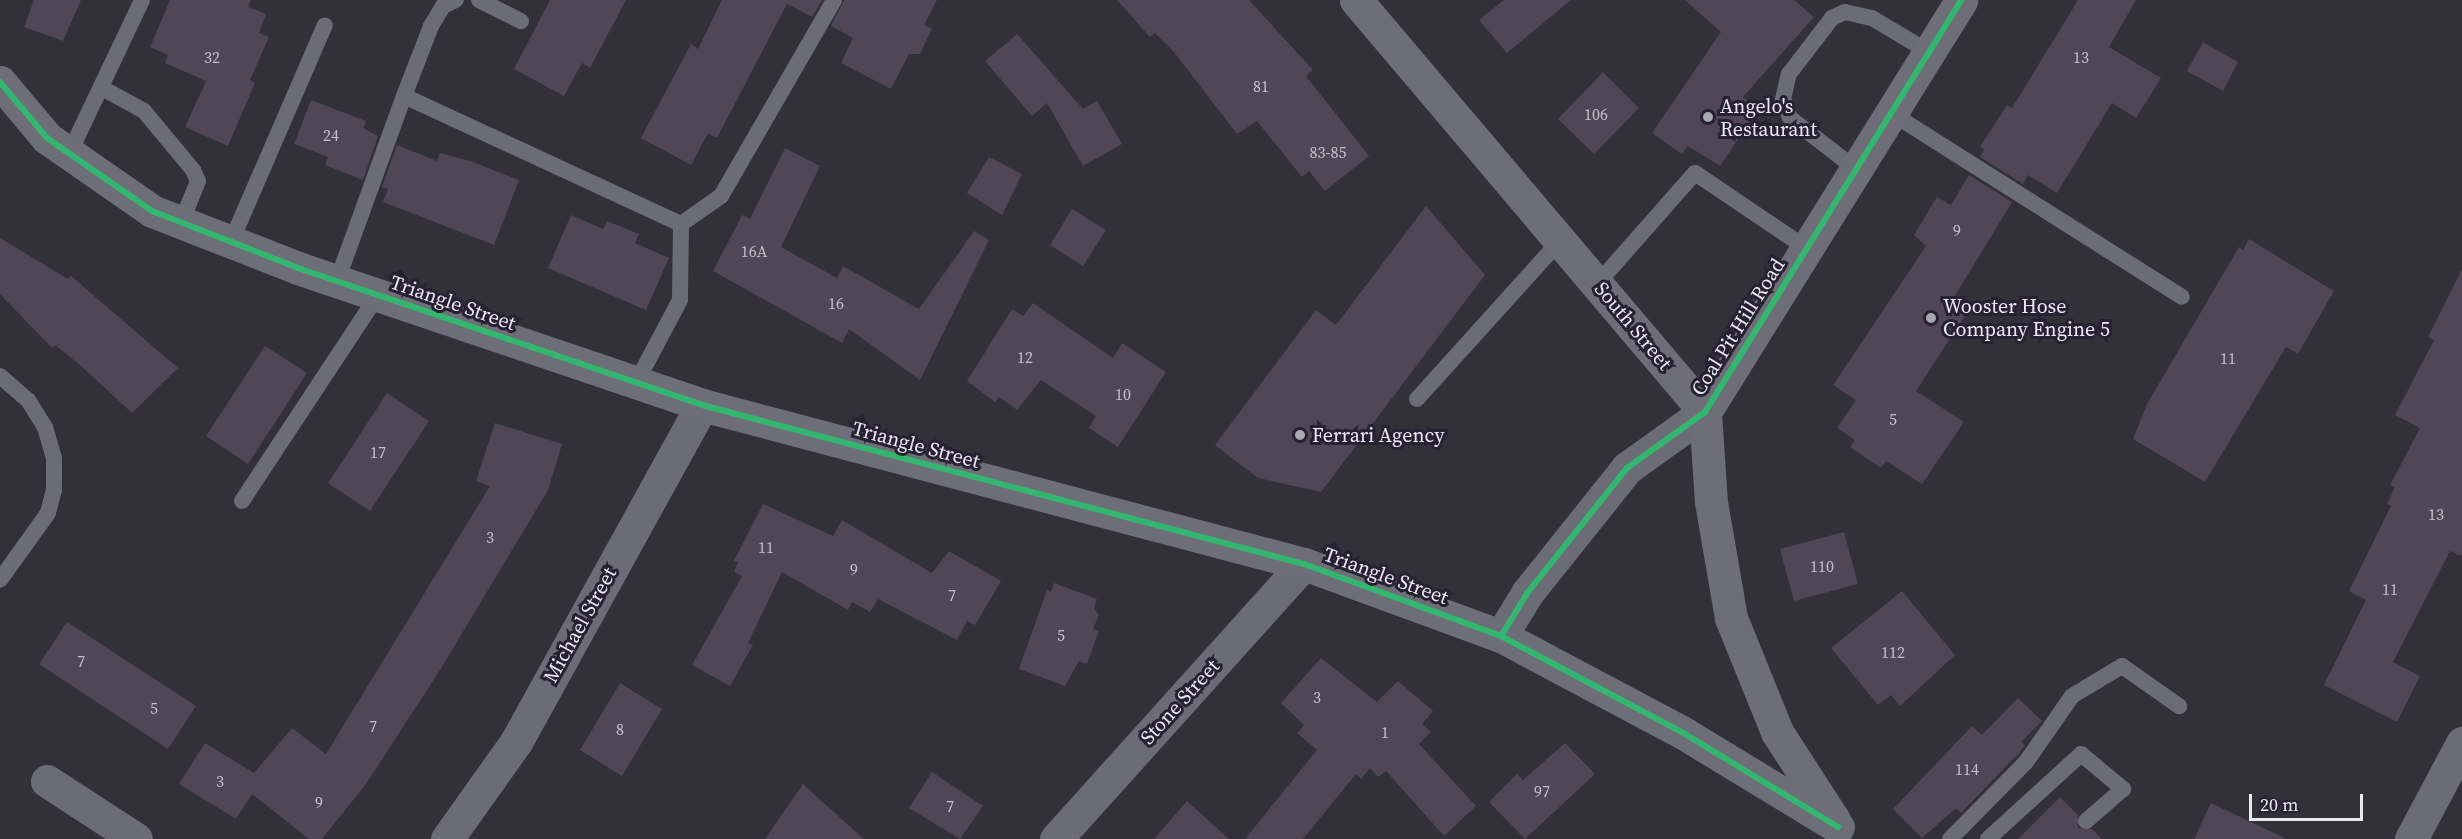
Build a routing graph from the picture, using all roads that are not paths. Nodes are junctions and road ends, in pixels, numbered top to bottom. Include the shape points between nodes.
1 (142, 0) edge
2 (456, 0) edge
3 (479, 0) edge
4 (834, 0) edge
5 (1356, 0) edge
6 (1961, 0) edge
7 (521, 21) dead end
8 (325, 25) dead end
9 (1929, 52) junction
10 (0, 82) edge
11 (102, 88) junction
12 (404, 96) junction
13 (1891, 113) junction
14 (69, 154) junction
15 (1856, 169) junction
16 (181, 223) junction
17 (681, 224) junction
18 (1560, 241) junction
19 (231, 242) junction
20 (1806, 248) junction
21 (336, 281) junction
22 (1597, 284) junction
23 (378, 295) junction
24 (2182, 297) dead end
25 (0, 376) edge
26 (636, 383) junction
27 (1417, 399) dead end
28 (702, 405) junction
29 (1705, 412) junction
30 (242, 501) dead end
31 (1304, 564) junction
32 (0, 580) edge
33 (1501, 636) junction
34 (2179, 706) dead end
35 (2462, 743) edge
36 (47, 781) dead end
37 (2086, 821) dead end
38 (1843, 833) edge
39 (136, 839) edge
40 (447, 839) edge
41 (1056, 839) edge
42 (1950, 839) edge
43 (1988, 839) edge
44 (2411, 839) edge

1 - 11 lane
2 - 12 lane via 443,6 431,26
3 - 7 lane
4 - 17 lane via 721,196
5 - 18 street, South Street
6 - 9 street, Coal Pit Hill Road
8 - 19 lane
9 - 13 street, Coal Pit Hill Road
9 - 15 lane via 1872,18 1845,12 1832,18 1789,74 1783,99 1790,118
10 - 14 street, Triangle Street via 48,138
11 - 14 lane
11 - 16 lane via 144,111 193,170 198,181
12 - 17 lane
12 - 21 lane
13 - 15 street, Coal Pit Hill Road
13 - 24 lane
14 - 16 street, Triangle Street via 152,211
15 - 20 street, Coal Pit Hill Road
16 - 19 street, Triangle Street
17 - 26 lane via 680,300
18 - 22 street, South Street
18 - 27 lane
19 - 21 street, Triangle Street
20 - 22 lane via 1695,173
20 - 29 street, Coal Pit Hill Road
21 - 23 street, Triangle Street
22 - 29 street, South Street
23 - 26 street, Triangle Street
23 - 30 lane
25 - 32 lane via 28,400 45,427 54,458 54,490 48,513
26 - 28 street, Triangle Street
28 - 31 street, Triangle Street
28 - 40 street, Michael Street via 516,742
29 - 33 street, Coal Pit Hill Road via 1627,468 1528,592
29 - 38 street via 1711,502 1731,618 1777,732
31 - 33 street, Triangle Street
31 - 41 street, Stone Street
33 - 38 street, Triangle Street via 1685,734
34 - 42 lane via 2122,666 2072,696 2026,762
35 - 44 street
36 - 39 street
37 - 43 lane via 2123,789 2080,754

